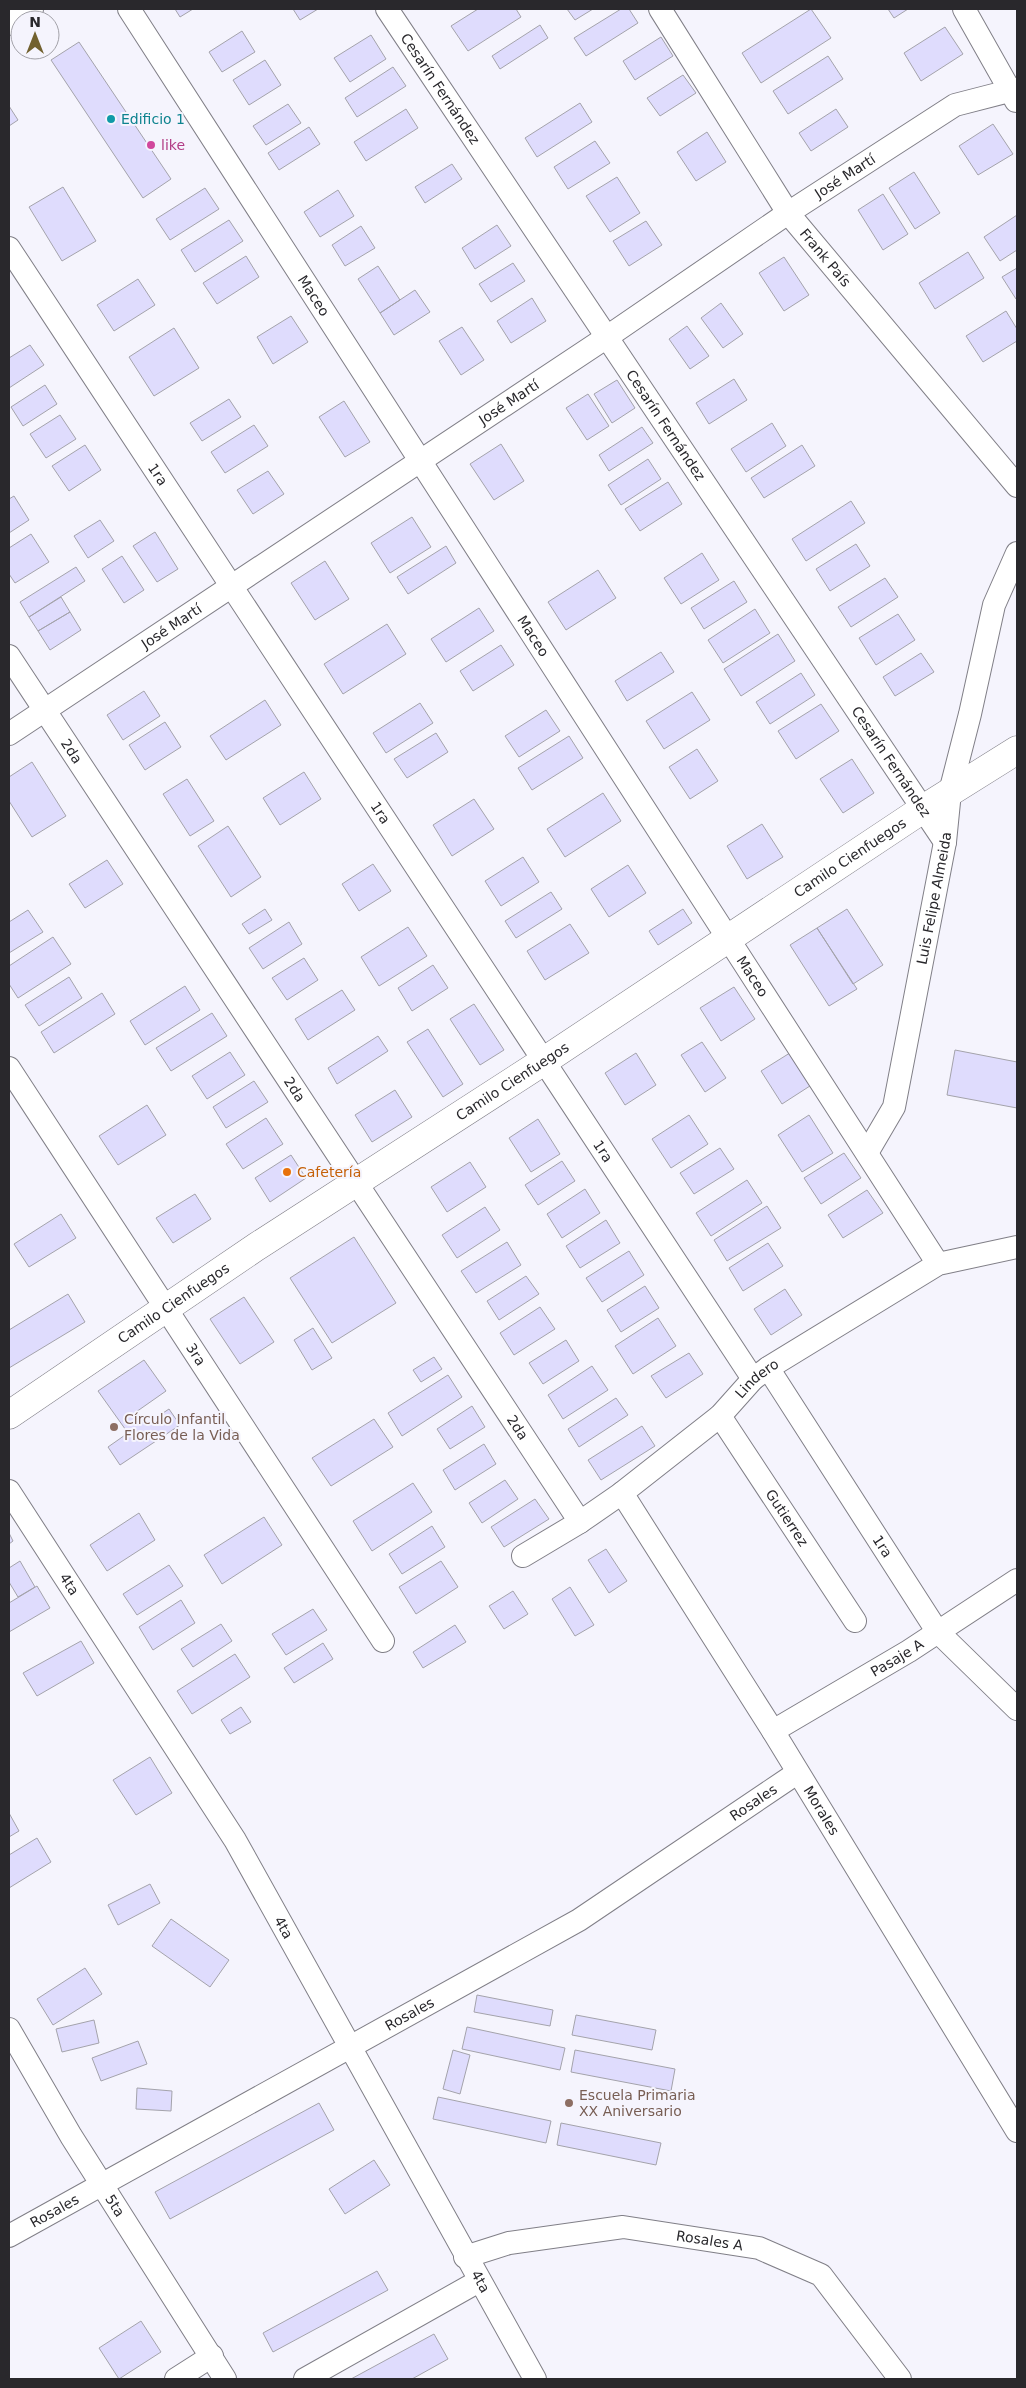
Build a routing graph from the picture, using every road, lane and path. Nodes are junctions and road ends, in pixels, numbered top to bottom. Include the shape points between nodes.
1 (32, 9) edge
2 (129, 9) edge
3 (387, 9) edge
4 (660, 9) edge
5 (964, 9) edge
6 (976, 9) edge
7 (9, 24) edge
8 (978, 32) junction
9 (1015, 94) edge
10 (788, 213) junction
11 (9, 248) edge
12 (607, 337) junction
13 (420, 460) junction
14 (1017, 486) edge
15 (1017, 553) edge
16 (231, 586) junction
17 (9, 656) edge
18 (44, 710) junction
19 (9, 734) edge
20 (1017, 750) edge
21 (950, 792) junction
22 (923, 808) junction
23 (945, 842) junction
24 (728, 938) junction
25 (544, 1061) junction
26 (9, 1068) edge
27 (867, 1153) junction
28 (356, 1182) junction
29 (1017, 1247) edge
30 (938, 1264) junction
31 (165, 1307) junction
32 (760, 1373) junction
33 (9, 1415) edge
34 (720, 1416) junction
35 (9, 1491) edge
36 (622, 1492) junction
37 (580, 1522) junction
38 (523, 1556) dead end
39 (1017, 1580) edge
40 (855, 1621) dead end
41 (937, 1631) junction
42 (383, 1641) dead end
43 (1017, 1709) edge
44 (773, 1732) junction
45 (797, 1773) junction
46 (9, 2029) edge
47 (349, 2047) junction
48 (1017, 2131) edge
49 (101, 2184) junction
50 (9, 2236) edge
51 (465, 2257) junction
52 (478, 2281) junction
53 (212, 2356) junction
54 (176, 2379) edge
55 (225, 2379) edge
56 (305, 2379) edge
57 (535, 2379) edge
58 (900, 2379) edge

1 - 7 street
2 - 13 street, Maceo
3 - 12 street, Cesarín Fernández
4 - 10 street, Frank País
5 - 8 street
6 - 8 street
8 - 9 street
9 - 10 street, José Martí via 956,105
10 - 12 street, José Martí
10 - 14 street, Frank País
11 - 16 street, 1ra
12 - 13 street, José Martí
12 - 22 street, Cesarín Fernández
13 - 16 street, José Martí
13 - 24 street, Maceo
15 - 21 street, Luis Felipe Almeida via 994,605
16 - 18 street, José Martí
16 - 25 street, 1ra
17 - 18 street, 2da
18 - 19 street, José Martí
18 - 28 street, 2da
20 - 21 street, Camilo Cienfuegos
21 - 22 street, Camilo Cienfuegos
21 - 23 street, Luis Felipe Almeida
22 - 23 street, Cesarín Fernández
22 - 24 street, Camilo Cienfuegos
23 - 27 street, Luis Felipe Almeida via 894,1107
24 - 25 street, Camilo Cienfuegos
24 - 27 street, Maceo
25 - 28 street, Camilo Cienfuegos
25 - 32 street, 1ra
26 - 31 street, 3ra
27 - 30 street, Maceo
28 - 31 street, Camilo Cienfuegos
28 - 37 street, 2da
29 - 30 street, Lindero
30 - 32 street, Lindero
31 - 33 street, Camilo Cienfuegos
31 - 42 street, 3ra
32 - 34 street, Lindero
32 - 41 street, 1ra
34 - 36 street, Lindero
34 - 40 street, Gutierrez
35 - 47 street, 4ta via 235,1840
36 - 37 street, Lindero
36 - 44 street, Morales
37 - 38 street, Lindero
39 - 41 street, Pasaje A
41 - 43 street, 1ra
41 - 44 street, Pasaje A
44 - 45 street, Morales
45 - 47 street, Rosales via 579,1920
45 - 48 street, Morales
46 - 49 street, 5ta
47 - 49 street, Rosales
47 - 51 street, 4ta
49 - 50 street, Rosales
49 - 53 street, 5ta
51 - 52 street, 4ta
51 - 58 street, Rosales A via 509,2243 623,2227 759,2248 821,2274
52 - 56 street
52 - 57 street, 4ta
53 - 54 street
53 - 55 street, 5ta

